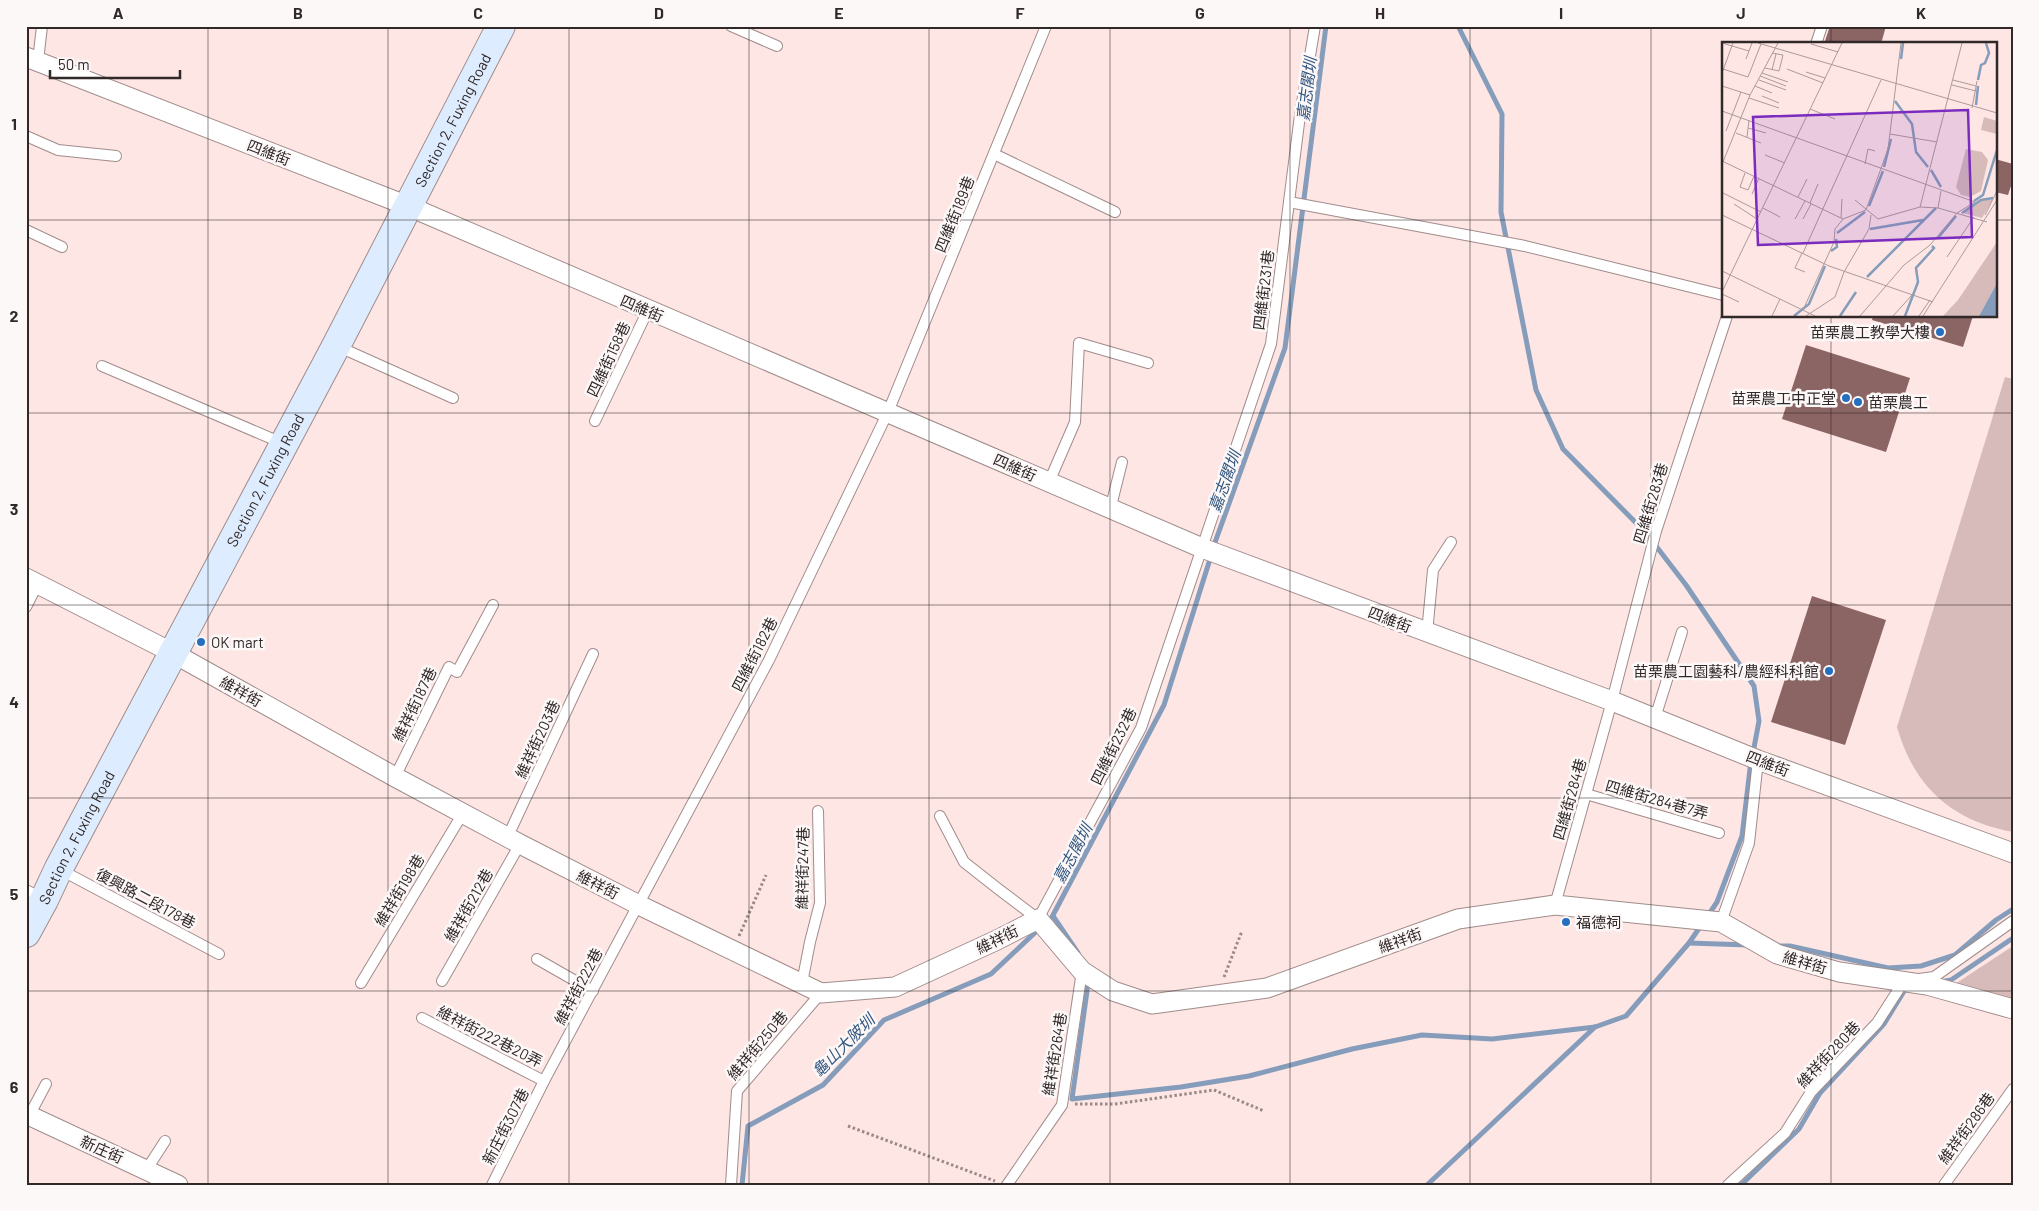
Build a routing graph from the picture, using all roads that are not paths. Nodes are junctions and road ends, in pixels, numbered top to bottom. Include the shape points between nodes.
1 (42, 26) edge
2 (501, 26) edge
3 (731, 26) edge
4 (1046, 26) edge
5 (1315, 26) edge
6 (1822, 26) edge
7 (1817, 42) edge
8 (777, 46) dead end
9 (32, 59) edge
10 (26, 136) edge
11 (994, 154) junction
12 (116, 156) dead end
13 (1289, 202) junction
14 (408, 206) junction
15 (1115, 212) dead end
16 (26, 230) edge
17 (62, 247) dead end
18 (1722, 295) edge
19 (648, 310) junction
20 (1725, 318) edge
21 (336, 346) junction
22 (1148, 363) dead end
23 (102, 366) dead end
24 (453, 398) dead end
25 (888, 412) junction
26 (595, 421) dead end
27 (283, 444) junction
28 (1122, 462) dead end
29 (1049, 482) junction
30 (1110, 510) junction
31 (1451, 542) dead end
32 (1202, 548) junction
33 (32, 580) edge
34 (493, 605) dead end
35 (26, 607) edge
36 (1682, 632) dead end
37 (1427, 633) junction
38 (173, 653) junction
39 (593, 654) dead end
40 (1612, 701) junction
41 (1655, 718) junction
42 (1758, 760) junction
43 (395, 777) junction
44 (1586, 794) junction
45 (818, 811) dead end
46 (463, 812) junction
47 (940, 816) dead end
48 (1720, 833) dead end
49 (514, 840) junction
50 (2013, 853) edge
51 (58, 868) junction
52 (35, 895) edge
53 (639, 905) junction
54 (1555, 905) junction
55 (1038, 919) junction
56 (2013, 921) edge
57 (1721, 922) junction
58 (26, 933) edge
59 (219, 954) dead end
60 (537, 959) dead end
61 (1082, 971) junction
62 (442, 981) dead end
63 (1904, 981) junction
64 (361, 983) dead end
65 (802, 983) junction
66 (593, 991) junction
67 (821, 993) junction
68 (2013, 1008) edge
69 (422, 1018) dead end
70 (544, 1081) junction
71 (46, 1084) dead end
72 (2013, 1089) edge
73 (28, 1115) edge
74 (165, 1141) dead end
75 (148, 1169) junction
76 (178, 1185) edge
77 (492, 1185) edge
78 (731, 1185) edge
79 (1007, 1185) edge
80 (1728, 1185) edge
81 (1944, 1185) edge

1 - 9 lane
2 - 14 street, Section 2, Fuxing Road
3 - 8 lane
4 - 11 lane, 四維街189巷
5 - 13 lane, 四維街231巷
6 - 7 lane
9 - 14 street, 四維街
10 - 12 lane via 58,150
11 - 15 lane
11 - 25 lane, 四維街189巷
13 - 18 lane via 1525,246
13 - 32 lane, 四維街231巷 via 1272,344
14 - 19 street, 四維街
14 - 21 street, Section 2, Fuxing Road
16 - 17 lane
19 - 25 street, 四維街
19 - 26 lane, 四維街158巷
20 - 40 lane, 四維街283巷 via 1656,531
21 - 24 lane
21 - 27 street, Section 2, Fuxing Road
22 - 29 lane via 1079,343 1075,422
23 - 27 lane
25 - 29 street, 四維街
25 - 53 lane, 四維街182巷 via 769,660
27 - 38 street, Section 2, Fuxing Road
28 - 30 lane
29 - 30 street, 四維街
30 - 32 street, 四維街
31 - 37 lane via 1433,570
32 - 37 street, 四維街
32 - 55 lane, 四維街232巷 via 1141,728
33 - 35 lane
33 - 38 street, 維祥街
34 - 43 lane, 維祥街187巷 via 457,672 449,667
36 - 41 lane
37 - 40 street, 四維街
38 - 43 street, 維祥街
38 - 51 street, Section 2, Fuxing Road
39 - 49 lane, 維祥街203巷
40 - 41 street, 四維街
40 - 44 lane, 四維街284巷
41 - 42 street, 四維街
42 - 50 street, 四維街
42 - 57 lane via 1749,843
43 - 46 street, 維祥街
44 - 48 lane, 四維街284巷7弄
44 - 54 lane, 四維街284巷
45 - 65 lane, 維祥街247巷 via 820,903
46 - 49 street, 維祥街
46 - 64 lane, 維祥街198巷
47 - 55 lane via 964,862
49 - 53 street, 維祥街
49 - 62 lane, 維祥街212巷
51 - 52 street, Section 2, Fuxing Road
51 - 59 lane, 復興路二段178巷
52 - 58 street, Section 2, Fuxing Road
53 - 65 street, 維祥街
53 - 66 lane, 維祥街222巷
54 - 57 street, 維祥街
54 - 61 street, 維祥街 via 1458,919 1267,988 1217,995 1152,1004 1113,991
55 - 61 street, 維祥街
55 - 67 street, 維祥街 via 894,987
56 - 63 lane via 1934,977
57 - 63 street, 維祥街 via 1777,954 1839,972
60 - 66 lane
61 - 79 lane, 維祥街264巷 via 1062,1105
63 - 68 street, 維祥街
63 - 80 lane, 維祥街280巷 via 1877,1023 1811,1092 1785,1133
65 - 67 street, 維祥街
66 - 70 lane, 維祥街222巷
67 - 78 lane, 維祥街250巷 via 737,1091
69 - 70 lane, 維祥街222巷20弄
70 - 77 lane, 新庄街307巷
71 - 73 lane
72 - 81 lane, 維祥街286巷
73 - 75 street, 新庄街
74 - 75 lane
75 - 76 street, 新庄街

